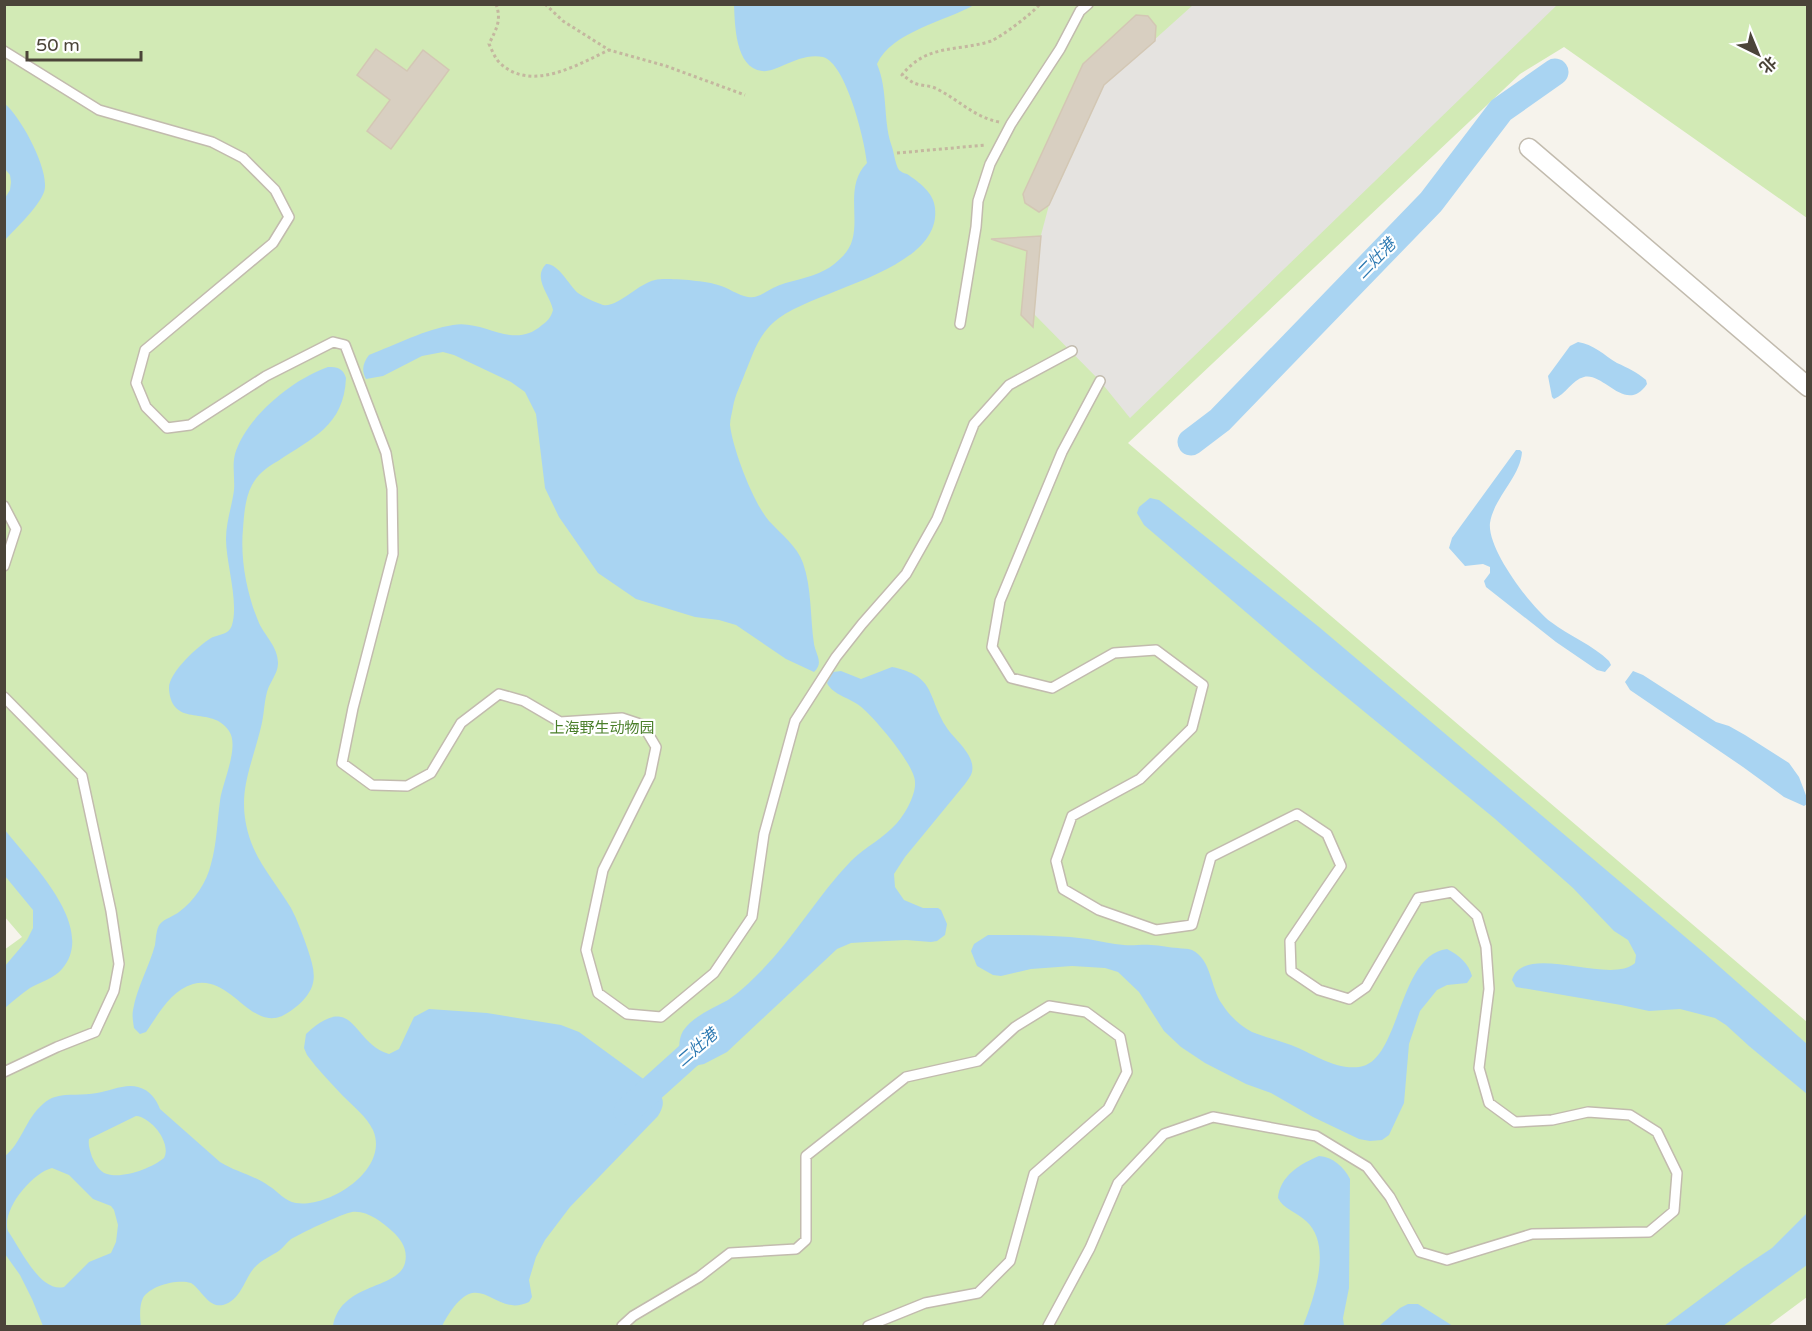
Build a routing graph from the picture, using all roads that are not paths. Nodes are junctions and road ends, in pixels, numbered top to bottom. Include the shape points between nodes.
1 (1088, 4) edge
2 (4, 51) edge
3 (1529, 148) dead end
4 (960, 324) dead end
5 (1072, 351) dead end
6 (1100, 381) dead end
7 (1808, 387) edge
8 (4, 506) edge
9 (4, 566) edge
10 (4, 697) edge
11 (4, 1072) edge
12 (622, 1326) edge
13 (868, 1326) edge
14 (1048, 1326) edge

1 - 4 lane via 1080,11 990,164 978,201
2 - 5 lane via 99,110 212,142 243,158 275,190 289,217 273,243 145,350 136,383 146,406 167,428 190,425 266,376 333,342 345,345 386,453 392,489 393,554 342,763 372,785 407,786 431,773 461,723 498,694 524,701 560,722 622,718 643,725 656,747 650,776 603,870 586,950 598,993 627,1014 661,1017 714,973 752,917 764,834 795,721 836,657 906,574 937,519 974,424 1009,385
3 - 7 street
6 - 14 lane via 1062,452 1000,601 992,647 1011,678 1052,688 1114,653 1156,650 1203,685 1192,728 1140,779 1072,816 1056,861 1063,889 1098,910 1156,930 1192,925 1211,857 1297,814 1326,834 1341,866 1290,941 1292,971 1319,990 1349,999 1366,987 1418,898 1452,892 1477,916 1486,947 1489,989 1479,1068 1489,1103 1515,1122 1552,1120 1588,1112 1630,1115 1657,1132 1677,1173 1674,1211 1649,1232 1532,1234 1447,1260 1419,1252 1390,1197 1367,1167 1316,1136 1213,1117 1164,1134 1118,1183 1090,1248
8 - 9 lane via 15,530
10 - 11 lane via 82,776 119,964 114,992 95,1032
12 - 13 lane via 730,1253 796,1249 806,1240 806,1156 906,1077 978,1061 1015,1027 1048,1006 1086,1012 1120,1038 1127,1072 1108,1109 1034,1174 1010,1261 978,1293 925,1303

